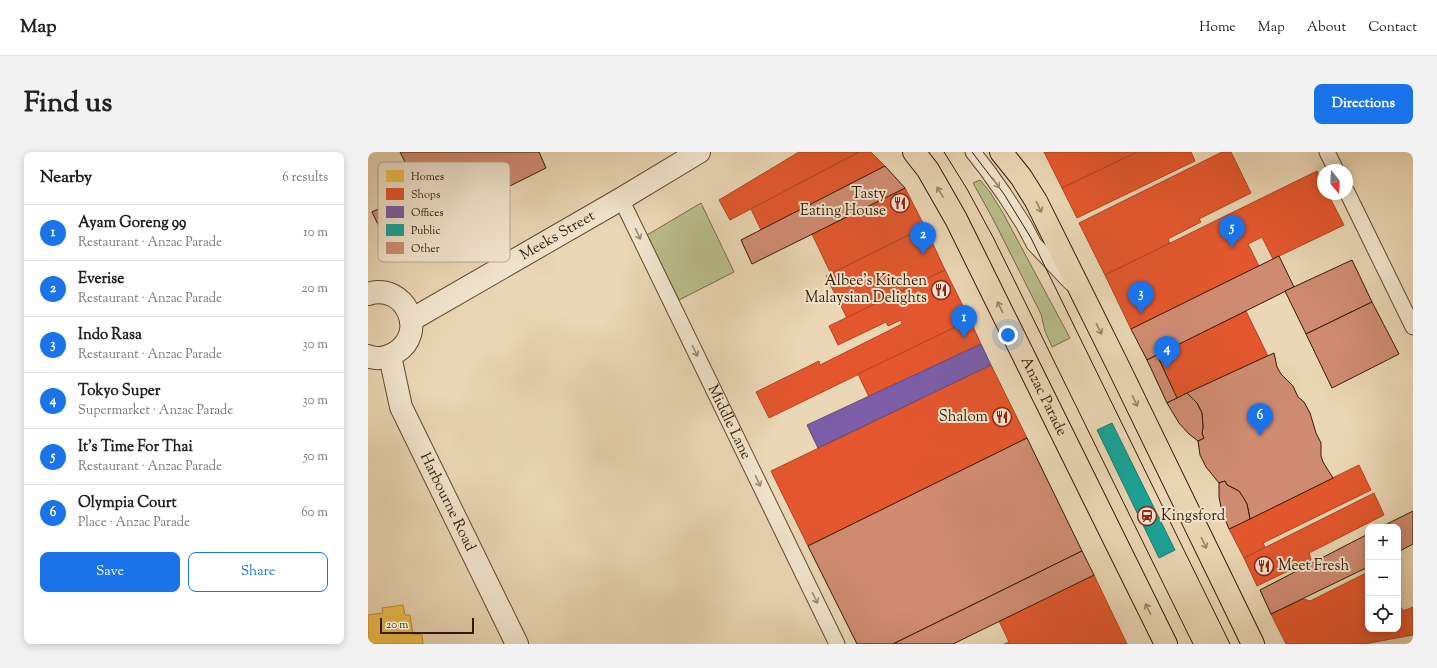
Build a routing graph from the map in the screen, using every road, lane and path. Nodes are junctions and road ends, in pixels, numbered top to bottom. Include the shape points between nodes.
1 (699, 152) edge
2 (914, 152) edge
3 (973, 152) edge
4 (1001, 152) edge
5 (1327, 152) edge
6 (1333, 164) edge
7 (621, 199) junction
8 (1351, 200) edge
9 (368, 294) edge
10 (1082, 294) junction
11 (411, 320) junction
12 (1413, 327) edge
13 (368, 356) edge
14 (390, 356) junction
15 (517, 644) edge
16 (837, 644) edge
17 (1166, 644) edge
18 (1254, 644) edge

1 - 7 street, Meeks Street
17 -> 2 main road, Anzac Parade via 956,219 928,170
3 -> 10 lane via 1008,200 1034,244
4 -> 10 main road via 1036,200
5 - 6 lane
7 - 11 street, Meeks Street
7 -> 16 lane, Middle Lane
8 - 12 lane
9 - 11 street via 388,294 399,299 406,306
10 -> 18 main road
11 - 14 street via 408,341
13 - 14 street via 379,359
14 - 15 street, Harbourne Road via 401,407

